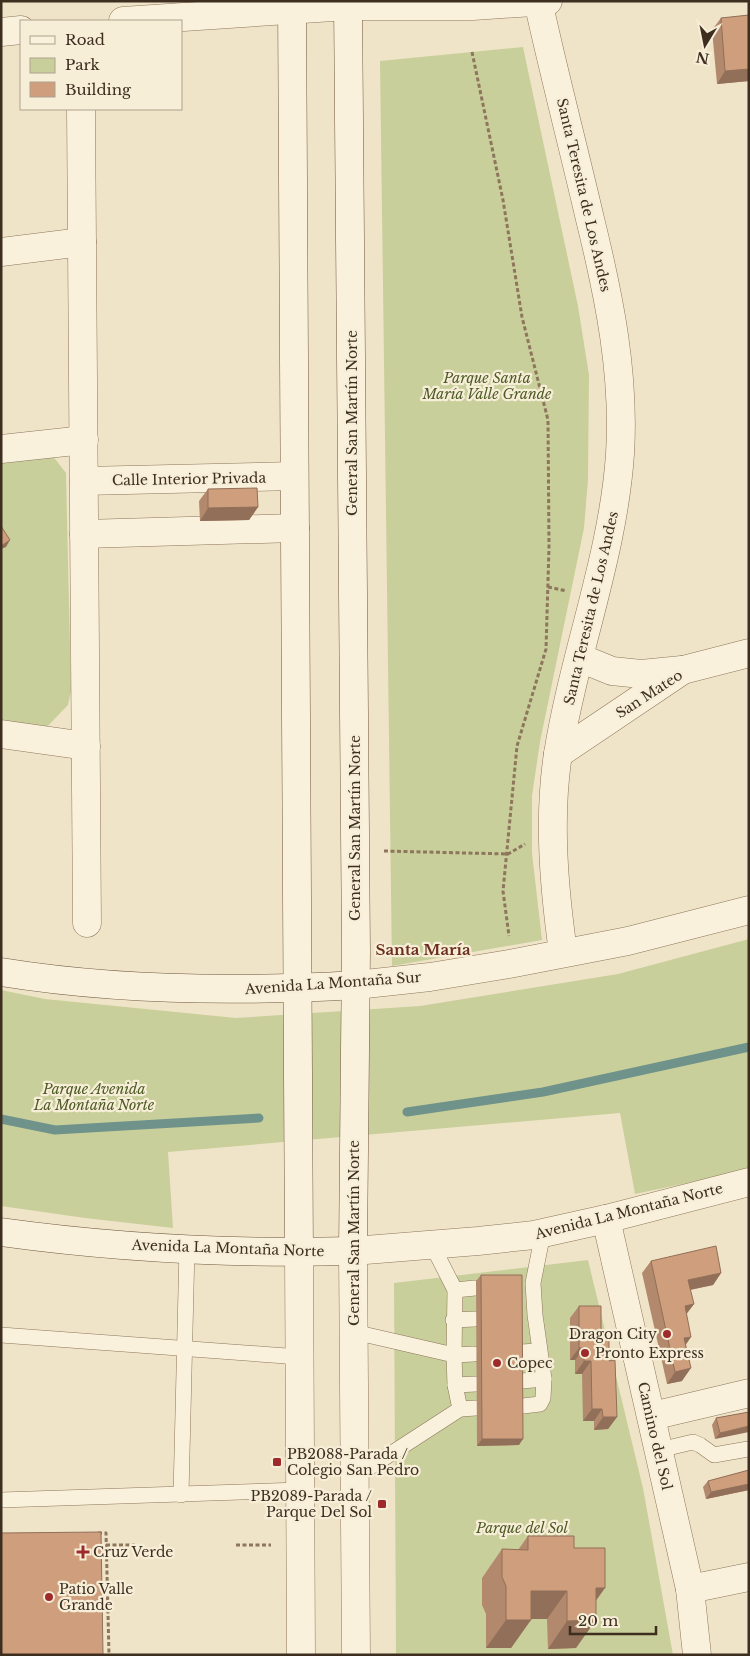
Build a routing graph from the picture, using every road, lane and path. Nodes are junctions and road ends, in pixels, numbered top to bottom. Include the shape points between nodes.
1 (541, 2) edge
2 (348, 4) edge
3 (292, 6) edge
4 (134, 20) edge
5 (20, 30) edge
6 (1, 32) edge
7 (472, 52) dead end
8 (81, 110) edge
9 (82, 242) junction
10 (1, 252) edge
11 (84, 440) junction
12 (1, 449) edge
13 (294, 476) junction
14 (84, 481) junction
15 (295, 528) junction
16 (84, 534) junction
17 (749, 653) edge
18 (580, 658) junction
19 (683, 670) junction
20 (1, 734) edge
21 (86, 746) junction
22 (558, 754) junction
23 (553, 834) junction
24 (356, 849) junction
25 (508, 854) junction
26 (749, 910) edge
27 (87, 923) dead end
28 (563, 952) junction
29 (509, 964) junction
30 (1, 972) edge
31 (356, 985) junction
32 (298, 988) junction
33 (749, 1182) edge
34 (606, 1219) junction
35 (1, 1232) edge
36 (543, 1232) junction
37 (432, 1245) junction
38 (187, 1248) junction
39 (353, 1251) junction
40 (299, 1252) junction
41 (475, 1288) dead end
42 (455, 1290) junction
43 (475, 1319) dead end
44 (453, 1320) junction
45 (354, 1332) junction
46 (1, 1335) edge
47 (184, 1348) junction
48 (539, 1351) junction
49 (521, 1352) edge
50 (474, 1354) dead end
51 (454, 1355) junction
52 (300, 1357) junction
53 (544, 1379) junction
54 (522, 1381) edge
55 (476, 1384) dead end
56 (455, 1385) junction
57 (749, 1393) edge
58 (523, 1406) edge
59 (476, 1408) dead end
60 (460, 1410) junction
61 (652, 1416) junction
62 (748, 1449) edge
63 (659, 1450) junction
64 (354, 1477) junction
65 (301, 1490) junction
66 (181, 1495) junction
67 (1, 1500) edge
68 (96, 1533) edge
69 (106, 1545) junction
70 (135, 1545) dead end
71 (236, 1545) dead end
72 (271, 1545) dead end
73 (749, 1577) edge
74 (690, 1589) junction
75 (109, 1655) edge
76 (301, 1655) edge
77 (356, 1655) edge
78 (697, 1655) edge

1 - 2 street via 473,6
1 - 18 street, Santa Teresita de Los Andes via 608,294 619,373 621,413 616,494
2 - 3 street
2 - 24 street, General San Martín Norte
3 - 4 street
3 - 13 street
5 - 6 street
7 - 25 path via 503,200 522,317 548,420 546,649 517,746
8 - 9 street
9 - 10 street
9 - 11 street
11 - 12 street
11 - 14 street
13 - 14 street, Calle Interior Privada
13 - 15 street
14 - 16 street
15 - 16 street
15 - 32 street
16 - 21 street
17 - 19 street, San Mateo
18 - 19 street via 612,671 641,674
18 - 22 street, Santa Teresita de Los Andes
19 - 22 street, San Mateo
20 - 21 street
21 - 27 street
22 - 23 street, Santa Teresita de Los Andes
23 - 25 path via 538,837
23 - 28 street, Santa Teresita de Los Andes
24 - 25 path
24 - 31 street, General San Martín Norte
25 - 29 path via 503,891 510,945
26 - 28 street, Avenida La Montaña Sur via 628,941
28 - 29 street, Avenida La Montaña Sur
29 - 31 street, Avenida La Montaña Sur
30 - 32 street, Avenida La Montaña Sur via 129,987
31 - 32 street, Avenida La Montaña Sur
31 - 39 street, General San Martín Norte
32 - 40 street
33 - 34 street, Avenida La Montaña Norte
34 - 36 street, Avenida La Montaña Norte
34 - 61 street, Camino del Sol
35 - 38 street, Avenida La Montaña Norte
36 - 37 street, Avenida La Montaña Norte
36 - 48 lane via 527,1283 527,1316
37 - 39 street, Avenida La Montaña Norte
37 - 42 lane
38 - 40 street, Avenida La Montaña Norte
38 - 47 lane
39 - 40 street, Avenida La Montaña Norte
39 - 45 street, General San Martín Norte
40 - 52 street
41 - 42 lane
42 - 44 lane
43 - 44 lane
44 - 51 lane
45 - 51 lane
45 - 64 street, General San Martín Norte
46 - 47 lane
47 - 52 lane
47 - 66 lane
48 - 49 lane
48 - 53 lane
50 - 51 lane
51 - 56 lane
52 - 65 street
53 - 54 lane
53 - 58 lane via 540,1404
55 - 56 lane
56 - 60 lane
57 - 61 street
59 - 60 lane
60 - 64 lane
61 - 63 street, Camino del Sol
62 - 63 lane via 714,1455 693,1442
63 - 74 street, Camino del Sol
64 - 77 street, General San Martín Norte
65 - 66 lane
65 - 76 street
66 - 67 lane
68 - 69 path via 106,1533
69 - 70 path
69 - 75 path
71 - 72 path
73 - 74 street
74 - 78 street, Camino del Sol

